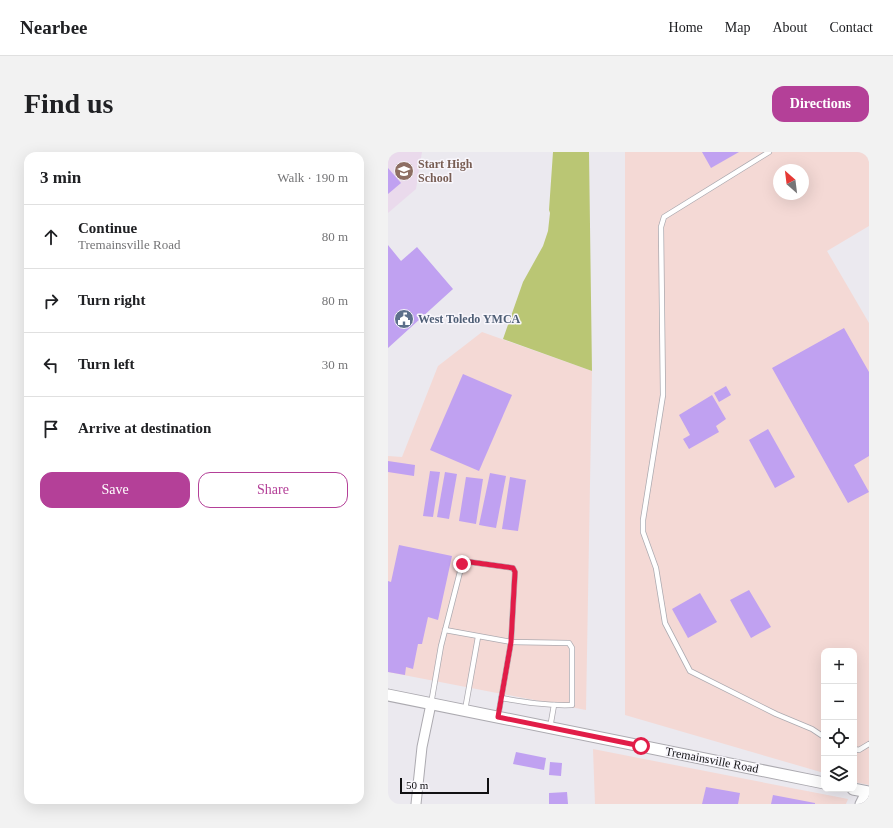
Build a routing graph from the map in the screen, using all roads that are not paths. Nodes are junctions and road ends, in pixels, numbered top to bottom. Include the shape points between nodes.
1 (769, 152) edge
2 (445, 630) junction
3 (478, 637) junction
4 (511, 642) junction
5 (388, 696) edge
6 (501, 698) junction
7 (431, 704) junction
8 (554, 705) junction
9 (465, 710) junction
10 (498, 717) junction
11 (550, 728) junction
12 (821, 735) edge
13 (869, 744) edge
14 (857, 750) edge
15 (821, 782) edge
16 (857, 790) edge
17 (867, 792) edge
18 (416, 804) edge
19 (860, 804) edge
20 (869, 804) edge

1 - 12 lane via 664,217 661,227 663,395 643,532 656,568 665,623 690,671
2 - 3 lane
2 - 4 lane via 462,564 470,562 513,568 515,572
2 - 7 lane
3 - 4 lane
3 - 9 lane
4 - 6 lane
4 - 8 lane via 569,643 572,648 572,705
5 - 7 street, Tremainsville Road
6 - 8 lane
6 - 10 lane
7 - 9 street, Tremainsville Road
7 - 18 street via 422,747
8 - 11 lane
9 - 10 street, Tremainsville Road
10 - 11 street, Tremainsville Road
11 - 15 street, Tremainsville Road
13 - 14 lane
16 - 17 street
17 - 19 street
17 - 20 street

